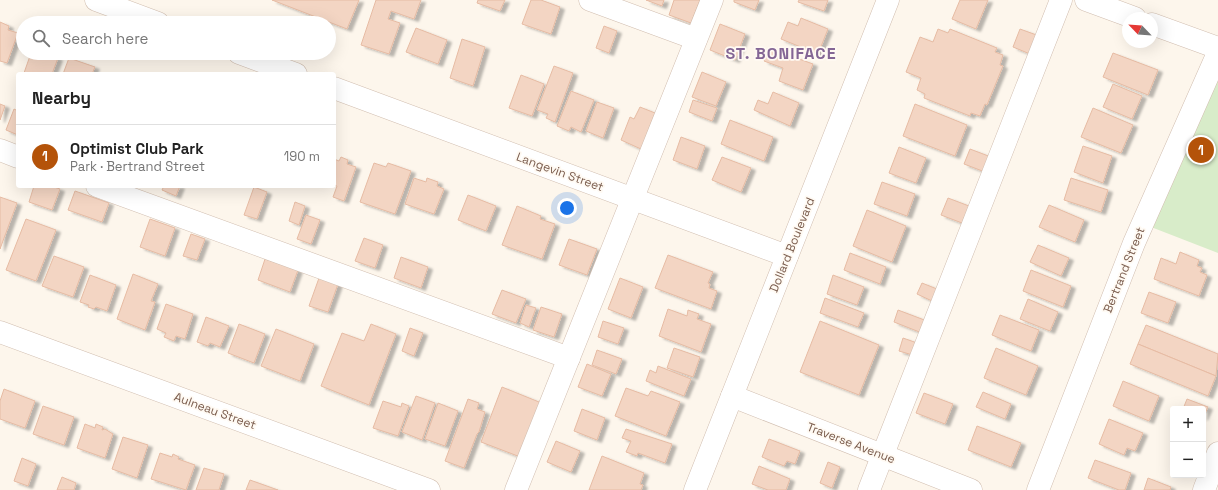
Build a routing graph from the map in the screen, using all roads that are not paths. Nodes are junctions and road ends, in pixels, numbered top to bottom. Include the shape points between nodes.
1 (96, 0) edge
2 (590, 0) edge
3 (712, 0) edge
4 (888, 0) edge
5 (1061, 0) edge
6 (1086, 0) edge
7 (1122, 13) edge
8 (139, 16) edge
9 (1158, 26) edge
10 (696, 39) junction
11 (1218, 48) edge
12 (1218, 53) edge
13 (258, 60) edge
14 (291, 72) edge
15 (336, 89) edge
16 (0, 150) edge
17 (16, 156) edge
18 (102, 188) edge
19 (632, 199) junction
20 (787, 256) junction
21 (0, 332) edge
22 (569, 358) junction
23 (732, 396) junction
24 (1218, 453) edge
25 (882, 456) junction
26 (430, 490) edge
27 (516, 490) edge
28 (695, 490) edge
29 (869, 490) edge
30 (971, 490) edge
31 (1038, 490) edge
32 (1204, 490) edge

1 - 8 street
2 - 10 street
3 - 10 street
4 - 20 street, Dollard Boulevard
5 - 25 street
6 - 7 street
9 - 11 street
10 - 19 street
12 - 31 street, Bertrand Street via 1134,243
13 - 14 street
15 - 19 street, Langevin Street
16 - 17 street
18 - 22 street
19 - 20 street, Langevin Street
19 - 22 street
20 - 23 street, Dollard Boulevard
21 - 26 street, Aulneau Street
22 - 27 street
23 - 25 street, Traverse Avenue
23 - 28 street, Dollard Boulevard
24 - 32 street
25 - 29 street
25 - 30 street, Traverse Avenue

